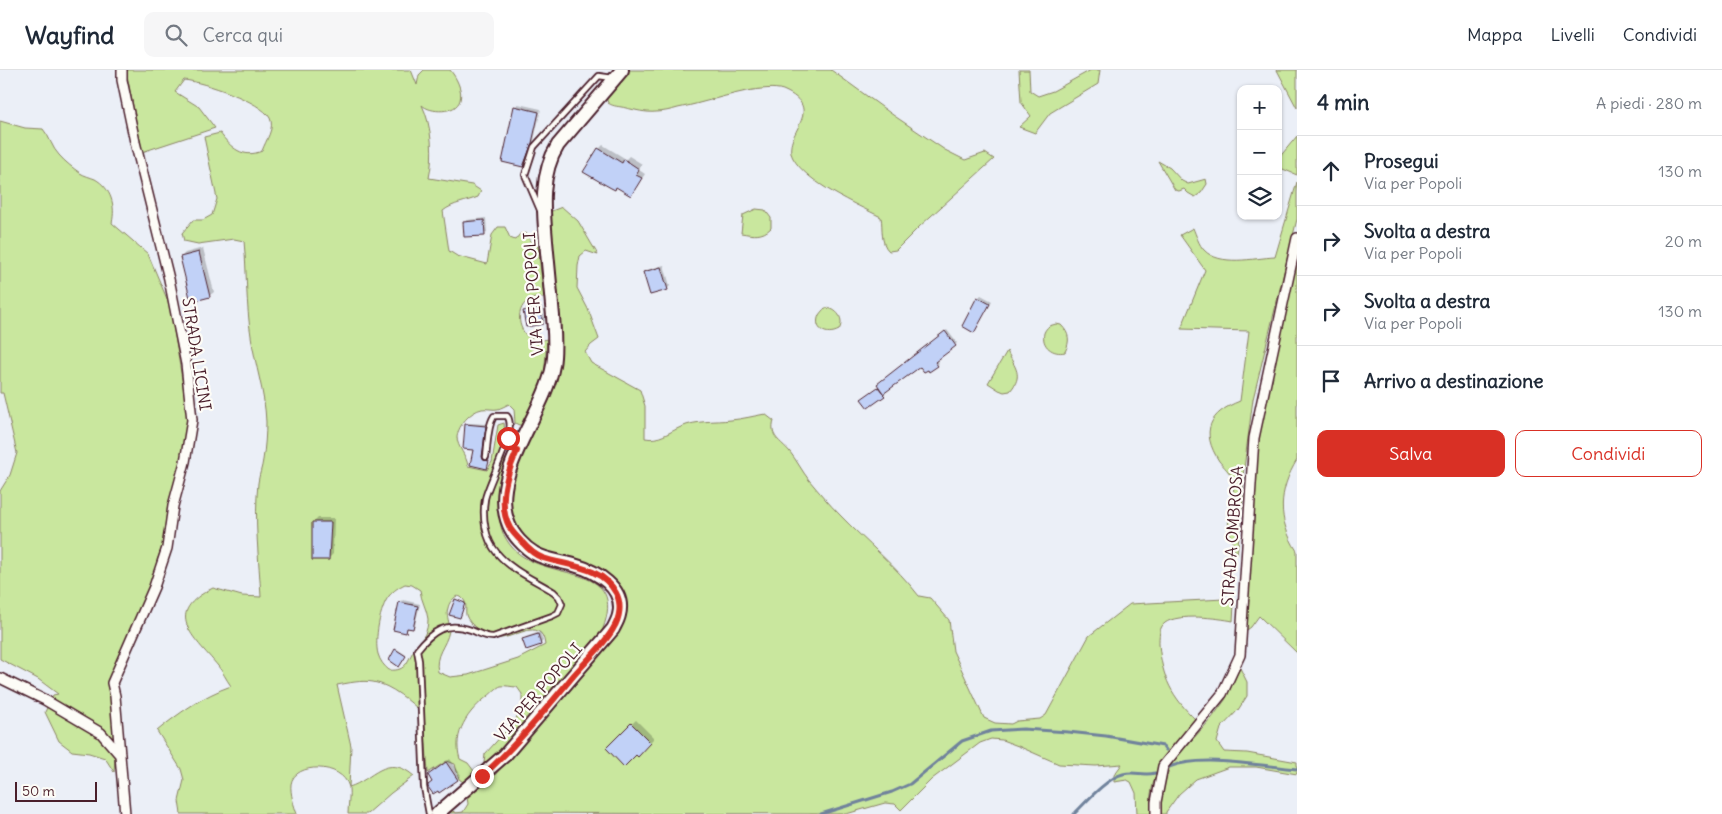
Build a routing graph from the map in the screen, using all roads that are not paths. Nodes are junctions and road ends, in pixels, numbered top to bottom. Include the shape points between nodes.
1 (122, 70) edge
2 (618, 74) edge
3 (544, 221) junction
4 (1297, 238) edge
5 (507, 441) junction
6 (517, 451) junction
7 (486, 456) dead end
8 (0, 678) edge
9 (120, 755) junction
10 (125, 814) edge
11 (436, 814) edge
12 (1156, 814) edge

1 - 9 street, STRADA LICINI via 135,142 186,364 192,420 166,548 154,587 112,683
2 - 3 main road, VIA PER POPOLI via 552,155 544,190
2 - 3 lane via 599,76 534,147 525,176
3 - 6 main road, VIA PER POPOLI via 555,340 553,366 544,395
4 - 12 street, STRADA OMBROSA via 1254,438 1240,655 1222,694 1164,766
5 - 6 lane
5 - 7 lane via 510,419 508,416 494,416
5 - 11 lane via 485,498 490,543 506,562 554,592 562,604 558,613 493,637 457,626 447,627 436,631 417,650 424,787
6 - 11 main road, VIA PER POPOLI via 506,485 505,516 510,528 526,547 543,558 575,565 607,581 620,603 619,615 613,629 518,740
8 - 9 street via 46,700 101,733
9 - 10 street, STRADA LICINI

